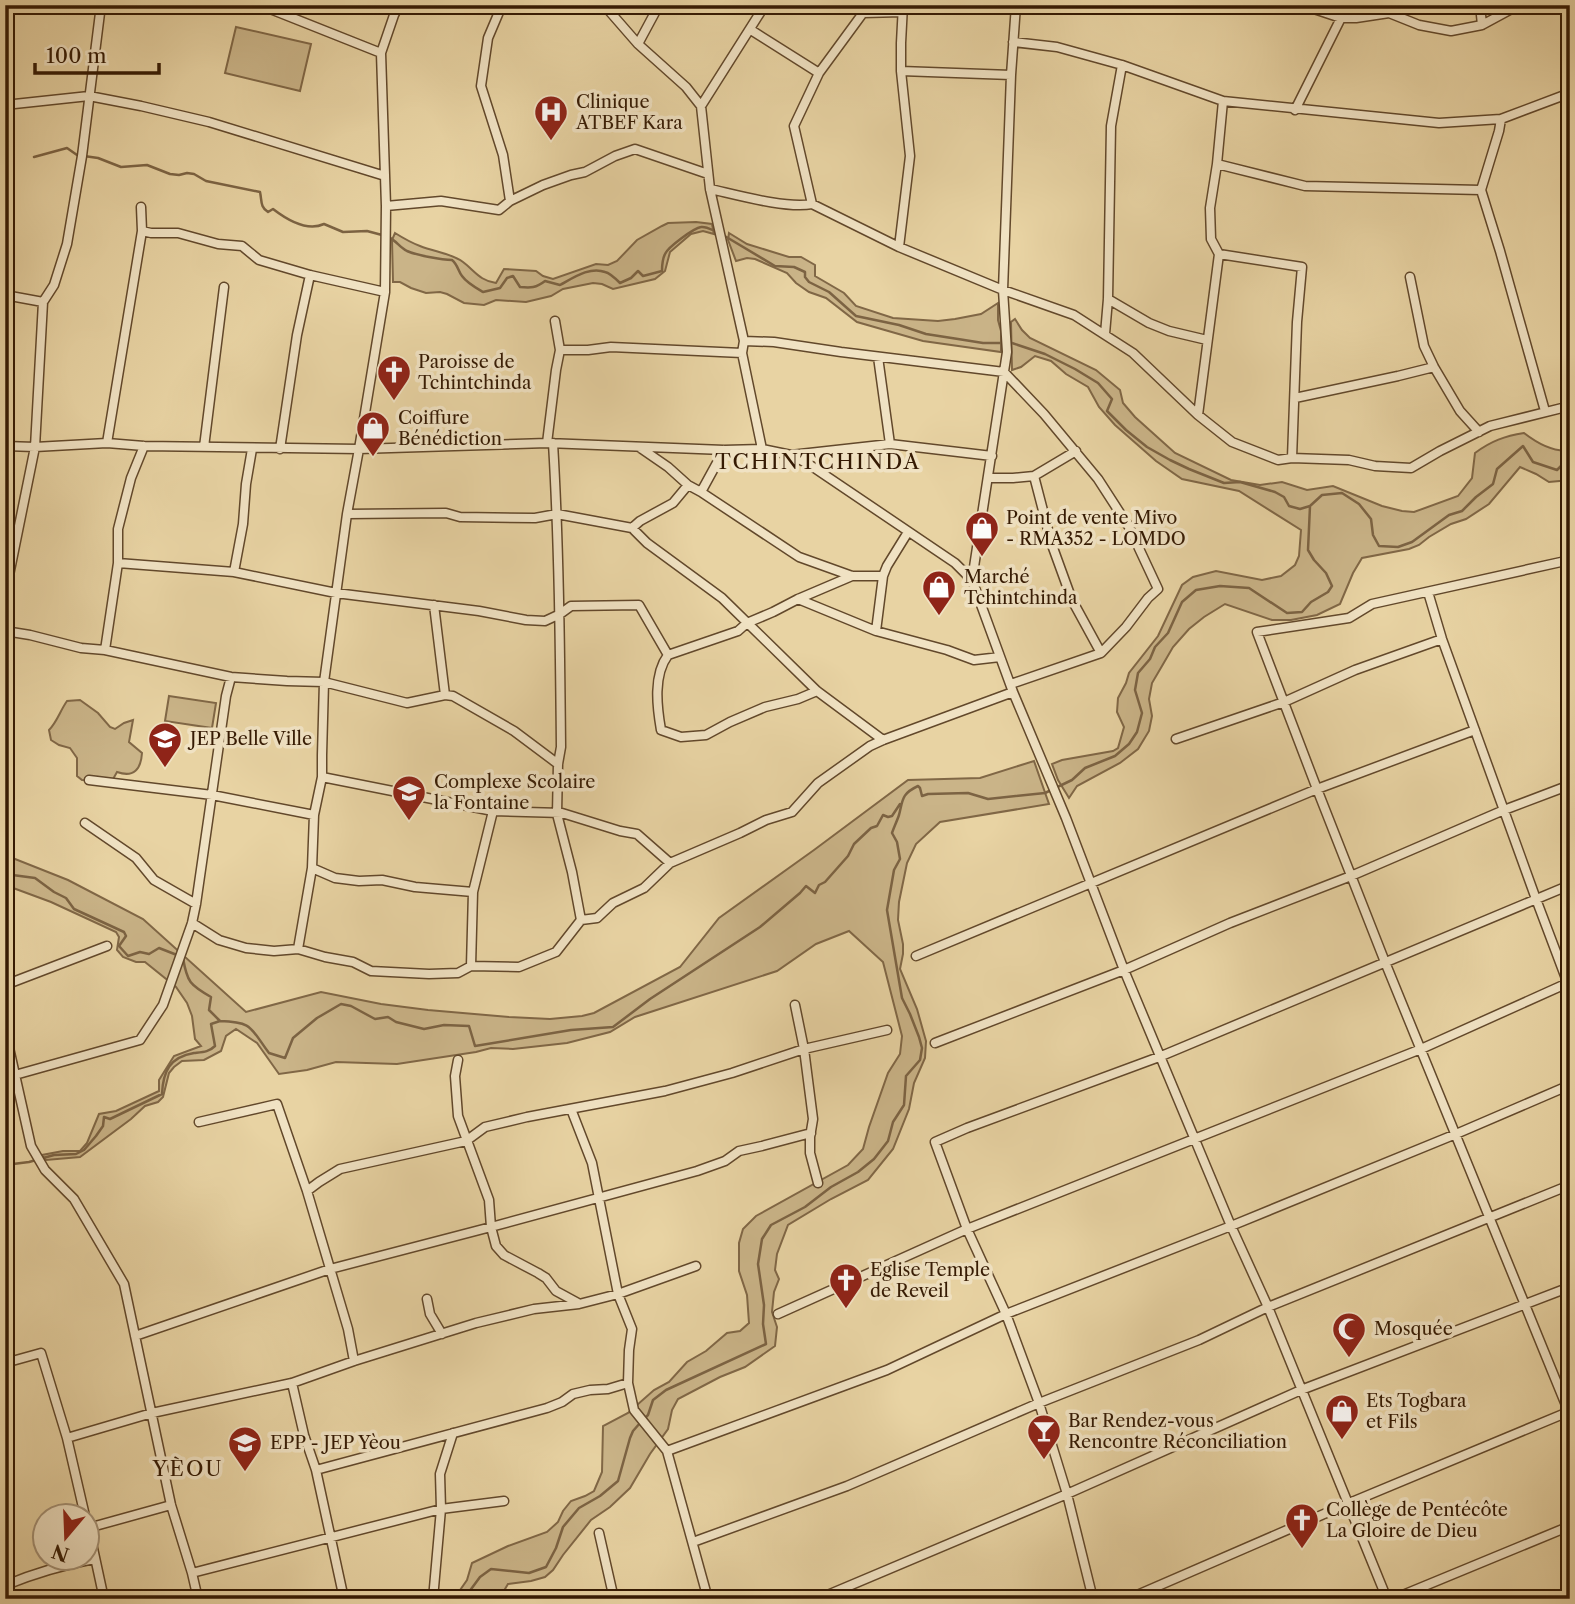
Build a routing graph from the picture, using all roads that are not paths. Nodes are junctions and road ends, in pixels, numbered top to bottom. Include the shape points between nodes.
1 (101, 5) edge
2 (260, 5) edge
3 (399, 5) edge
4 (502, 5) edge
5 (604, 5) edge
6 (659, 5) edge
7 (1016, 5) edge
8 (1302, 5) edge
9 (1480, 5) edge
10 (1519, 5) edge
11 (761, 7) edge
12 (903, 9) edge
13 (1341, 18) junction
14 (1482, 25) junction
15 (751, 30) junction
16 (1013, 42) junction
17 (638, 44) junction
18 (381, 53) junction
19 (1122, 65) junction
20 (901, 71) junction
21 (819, 73) junction
22 (1011, 75) junction
23 (1570, 93) edge
24 (89, 96) junction
25 (1223, 101) junction
26 (5, 105) edge
27 (701, 106) junction
28 (1295, 110) junction
29 (1501, 119) junction
30 (1217, 164) junction
31 (708, 174) junction
32 (385, 176) junction
33 (710, 189) junction
34 (1481, 190) junction
35 (510, 201) junction
36 (813, 204) junction
37 (386, 206) junction
38 (141, 207) dead end
39 (142, 231) junction
40 (898, 247) junction
41 (1219, 254) junction
42 (310, 275) junction
43 (1410, 277) dead end
44 (224, 287) dead end
45 (1003, 290) junction
46 (385, 292) junction
47 (5, 295) edge
48 (1108, 299) junction
49 (43, 302) junction
50 (555, 321) dead end
51 (1105, 334) junction
52 (1207, 340) junction
53 (744, 341) junction
54 (560, 350) junction
55 (742, 353) junction
56 (878, 357) junction
57 (1434, 367) junction
58 (1004, 372) junction
59 (1295, 398) junction
60 (1570, 406) edge
61 (1545, 411) junction
62 (1198, 415) junction
63 (1479, 432) junction
64 (107, 443) junction
65 (550, 443) junction
66 (890, 444) junction
67 (5, 446) edge
68 (144, 446) junction
69 (35, 447) junction
70 (204, 447) junction
71 (639, 447) junction
72 (253, 449) junction
73 (280, 449) junction
74 (359, 449) junction
75 (762, 449) junction
76 (724, 450) junction
77 (1076, 451) junction
78 (791, 455) junction
79 (992, 456) junction
80 (1292, 458) junction
81 (1034, 476) junction
82 (988, 478) junction
83 (688, 485) junction
84 (701, 492) junction
85 (347, 514) junction
86 (557, 514) junction
87 (632, 528) junction
88 (908, 532) junction
89 (1570, 560) edge
90 (118, 563) junction
91 (234, 572) junction
92 (852, 576) junction
93 (883, 576) junction
94 (972, 579) junction
95 (1428, 592) junction
96 (336, 593) junction
97 (5, 595) edge
98 (798, 598) junction
99 (434, 605) junction
100 (560, 614) junction
101 (747, 623) junction
102 (5, 631) edge
103 (876, 631) junction
104 (1442, 639) junction
105 (105, 650) junction
106 (1101, 653) junction
107 (667, 655) junction
108 (1000, 657) junction
109 (231, 677) junction
110 (324, 682) junction
111 (1012, 688) junction
112 (817, 691) junction
113 (445, 695) junction
114 (1284, 702) junction
115 (1475, 730) junction
116 (1176, 739) dead end
117 (883, 740) junction
118 (558, 764) junction
119 (322, 777) junction
120 (89, 780) dead end
121 (1570, 785) edge
122 (1317, 789) junction
123 (212, 795) junction
124 (1504, 810) junction
125 (493, 811) junction
126 (557, 814) junction
127 (314, 815) junction
128 (85, 822) dead end
129 (670, 863) junction
130 (312, 868) junction
131 (1351, 876) junction
132 (1091, 882) junction
133 (1570, 885) edge
134 (472, 892) junction
135 (1536, 900) junction
136 (196, 904) junction
137 (581, 920) junction
138 (192, 923) junction
139 (107, 946) dead end
140 (298, 949) junction
141 (916, 956) dead end
142 (1385, 962) junction
143 (471, 967) junction
144 (1124, 970) junction
145 (1569, 984) edge
146 (5, 985) edge
147 (794, 1005) dead end
148 (5, 1030) edge
149 (887, 1030) dead end
150 (936, 1043) dead end
151 (804, 1049) junction
152 (1421, 1049) junction
153 (1159, 1057) junction
154 (458, 1060) dead end
155 (15, 1075) junction
156 (5, 1076) edge
157 (1570, 1085) edge
158 (571, 1109) junction
159 (199, 1122) dead end
160 (811, 1133) junction
161 (1456, 1134) junction
162 (1196, 1139) junction
163 (466, 1142) junction
164 (818, 1183) dead end
165 (1570, 1185) edge
166 (307, 1191) junction
167 (598, 1198) junction
168 (1490, 1218) junction
169 (1231, 1226) junction
170 (491, 1227) junction
171 (967, 1229) junction
172 (696, 1266) dead end
173 (330, 1269) junction
174 (1570, 1287) edge
175 (618, 1294) junction
176 (427, 1299) dead end
177 (579, 1304) junction
178 (1526, 1305) junction
179 (1268, 1307) junction
180 (778, 1314) dead end
181 (1006, 1314) junction
182 (442, 1334) junction
183 (135, 1336) junction
184 (355, 1361) junction
185 (5, 1363) edge
186 (628, 1382) junction
187 (292, 1383) junction
188 (1301, 1390) junction
189 (1039, 1403) junction
190 (152, 1413) junction
191 (1569, 1413) edge
192 (453, 1433) junction
193 (67, 1438) junction
194 (667, 1451) junction
195 (316, 1470) junction
196 (1067, 1494) junction
197 (504, 1500) dead end
198 (82, 1502) edge
199 (1347, 1504) junction
200 (172, 1505) junction
201 (441, 1509) junction
202 (102, 1523) edge
203 (1570, 1526) edge
204 (599, 1534) dead end
205 (330, 1539) junction
206 (693, 1542) junction
207 (40, 1572) edge
208 (97, 1572) edge
209 (192, 1573) junction
210 (6, 1583) edge
211 (433, 1597) edge
212 (9, 1599) edge
213 (104, 1599) edge
214 (198, 1599) edge
215 (344, 1599) edge
216 (414, 1599) edge
217 (614, 1599) edge
218 (708, 1599) edge
219 (818, 1599) edge
220 (1093, 1599) edge
221 (1128, 1599) edge
222 (1387, 1599) edge
223 (1393, 1599) edge

1 - 24 street
2 - 18 street
3 - 18 street
4 - 35 street via 488,38 481,86 503,155
5 - 17 street
6 - 17 street
7 - 16 street
8 - 13 street
9 - 14 street
10 - 14 street
11 - 15 street
12 - 20 street
12 - 21 street via 863,13
13 - 14 street via 1389,13 1451,31
13 - 28 street
15 - 21 street
15 - 27 street
16 - 19 street via 1057,47
16 - 22 street
17 - 27 street
18 - 32 street
19 - 25 street
19 - 48 street via 1111,126
20 - 22 street
20 - 40 street via 910,156
21 - 36 street via 794,126
22 - 45 street
23 - 29 street
24 - 26 street
24 - 32 street via 209,122
24 - 49 street via 67,244 54,285
25 - 28 street
25 - 30 street
27 - 31 street
28 - 29 street via 1439,123
29 - 34 street
30 - 34 street via 1306,186
30 - 41 street via 1210,208 1211,239
31 - 33 street
31 - 35 street via 635,149
32 - 37 street
33 - 36 street
33 - 53 street
34 - 61 street
35 - 37 street via 499,209 441,201
36 - 40 street
37 - 46 street
38 - 39 street
39 - 42 street via 242,246 260,260
39 - 64 street
40 - 45 street
41 - 52 street
41 - 59 street via 1302,267
42 - 46 street
42 - 73 street
43 - 57 street via 1424,346
44 - 70 street
45 - 51 street via 1074,315
45 - 58 street
46 - 74 street
47 - 49 street
48 - 51 street
48 - 52 street via 1149,323
49 - 69 street
50 - 54 street
51 - 62 street via 1133,353
52 - 62 street
53 - 55 street
53 - 56 street
54 - 55 street via 611,347
54 - 65 street
55 - 75 street
56 - 58 street
56 - 66 street
57 - 59 street
57 - 63 street via 1460,411
58 - 77 street
58 - 79 street
59 - 80 street
60 - 61 street
61 - 63 street
62 - 80 street via 1232,442 1278,460
63 - 80 street via 1410,468
64 - 68 street
64 - 69 street
65 - 71 street
65 - 74 street
65 - 86 street
66 - 78 street
66 - 79 street
67 - 69 street
68 - 70 street
68 - 90 street via 118,529
69 - 97 street
70 - 72 street
71 - 76 street
71 - 83 street
72 - 73 street
72 - 91 street
73 - 74 street
74 - 85 street
75 - 76 street
75 - 78 street
76 - 84 street
77 - 81 street
77 - 106 street via 1129,527 1158,589
78 - 88 street
79 - 82 street
81 - 82 street
81 - 106 street via 1072,600
82 - 94 street
83 - 84 street
83 - 87 street via 673,503
84 - 92 street via 799,557
85 - 86 street via 535,518
85 - 96 street
86 - 87 street
86 - 100 street
87 - 101 street
88 - 93 street
88 - 94 street
89 - 95 street
90 - 91 street
90 - 105 street
91 - 96 street
92 - 93 street
92 - 98 street
93 - 103 street
94 - 108 street
95 - 104 street
95 - 114 street via 1372,604 1349,618 1257,632
96 - 99 street
96 - 110 street
98 - 101 street
98 - 103 street
99 - 100 street via 526,620 545,621
99 - 113 street
100 - 107 street via 571,606 639,605
100 - 118 street
101 - 107 street via 738,631
101 - 112 street
102 - 105 street
103 - 108 street via 974,660
104 - 114 street
104 - 115 street
105 - 109 street
106 - 111 street
107 - 112 street via 657,704 661,730 681,737 706,735 765,707
108 - 111 street
109 - 110 street
109 - 123 street
110 - 113 street via 407,703
110 - 119 street
111 - 117 street
111 - 132 street
112 - 117 street
113 - 118 street via 514,731
114 - 116 street
114 - 122 street
115 - 122 street
115 - 124 street
117 - 129 street via 818,783 792,812
118 - 126 street
119 - 125 street
119 - 127 street
120 - 123 street
121 - 124 street
122 - 131 street
122 - 132 street
123 - 127 street
123 - 136 street
124 - 131 street
124 - 135 street
125 - 126 street
125 - 134 street
126 - 129 street via 637,834
126 - 137 street
127 - 130 street
128 - 136 street via 136,858 154,880
129 - 137 street via 645,888 613,903 597,918
130 - 134 street via 335,878
130 - 140 street
131 - 142 street
131 - 144 street
132 - 141 street
132 - 144 street
133 - 135 street
134 - 143 street
135 - 142 street
135 - 145 street
136 - 138 street
137 - 143 street via 556,952 519,967
138 - 140 street via 219,940 247,948
138 - 155 street via 163,1005 140,1040
139 - 146 street
140 - 143 street via 371,971 458,973
142 - 152 street
142 - 153 street
144 - 150 street
144 - 153 street
145 - 152 street
147 - 151 street
148 - 155 street
149 - 151 street
151 - 158 street via 665,1091
151 - 160 street
152 - 161 street
152 - 162 street
153 - 162 street
153 - 171 street via 935,1142
154 - 163 street via 458,1116
155 - 156 street
155 - 183 street via 31,1146 75,1199 124,1284
157 - 161 street
158 - 163 street via 485,1127
158 - 167 street via 592,1163
159 - 166 street via 277,1104
160 - 164 street via 810,1153
160 - 167 street via 739,1150 726,1161 697,1171
161 - 168 street
161 - 169 street
162 - 169 street
162 - 171 street
163 - 166 street via 340,1169
163 - 170 street via 489,1200
165 - 168 street
166 - 173 street
167 - 170 street
167 - 175 street
168 - 178 street
168 - 179 street
169 - 179 street
169 - 181 street
170 - 173 street
170 - 177 street via 504,1255 538,1273 556,1291
171 - 180 street
171 - 181 street
172 - 175 street
173 - 183 street
173 - 184 street
174 - 178 street
175 - 177 street
175 - 186 street via 632,1329
176 - 182 street
177 - 182 street via 534,1309
178 - 188 street
178 - 191 street
179 - 188 street
179 - 189 street via 1199,1340
181 - 189 street
181 - 194 street via 887,1370
182 - 184 street
183 - 190 street
184 - 187 street
185 - 193 street via 41,1353
186 - 192 street via 573,1394 547,1408
186 - 194 street via 634,1410
187 - 190 street
187 - 195 street
188 - 196 street
188 - 199 street
189 - 196 street
189 - 206 street via 847,1486
190 - 193 street
190 - 200 street
191 - 199 street
192 - 195 street
192 - 201 street via 440,1474
193 - 198 street
194 - 206 street
195 - 205 street
196 - 219 street
196 - 220 street
197 - 201 street
199 - 221 street
199 - 222 street
200 - 202 street
200 - 209 street
201 - 205 street
201 - 211 street
203 - 223 street
204 - 217 street
205 - 209 street
205 - 215 street
206 - 218 street
207 - 210 street
208 - 213 street
209 - 214 street
210 - 212 street
211 - 216 street

